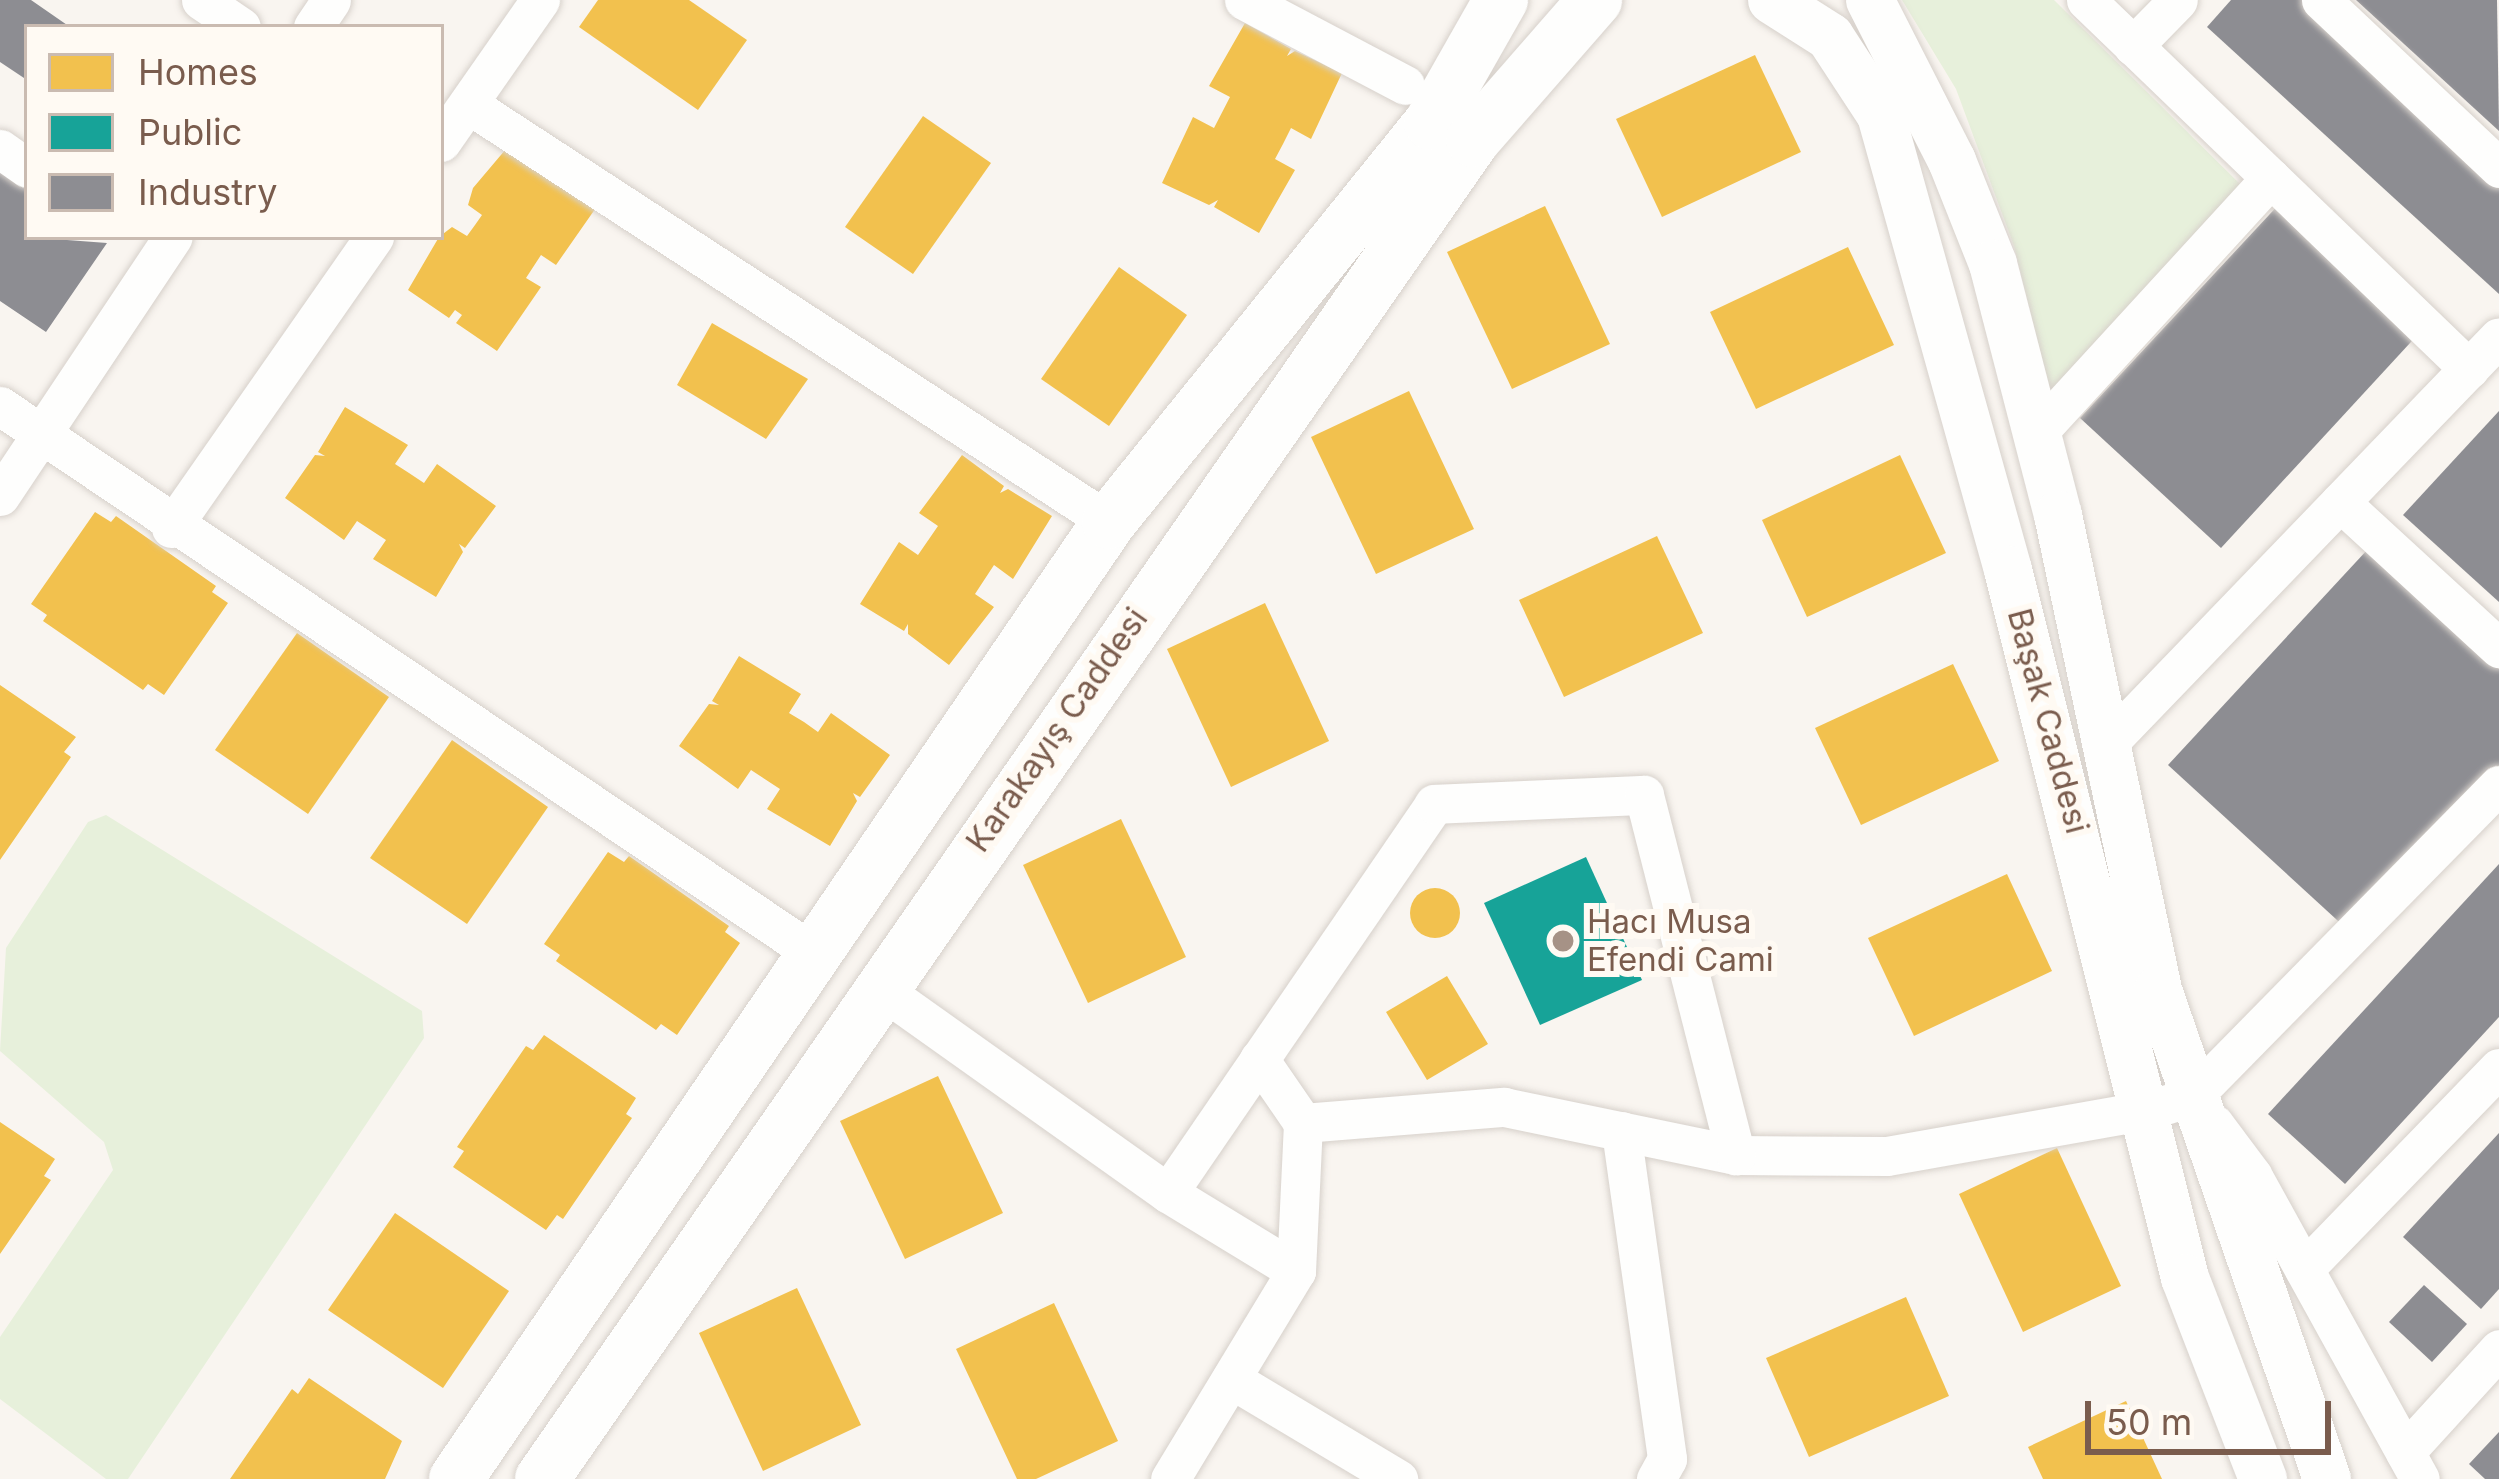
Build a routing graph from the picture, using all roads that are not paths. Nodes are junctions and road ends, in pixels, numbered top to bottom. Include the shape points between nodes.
1 (201, 0) edge
2 (540, 0) edge
3 (1244, 0) edge
4 (1502, 0) edge
5 (1595, 0) edge
6 (1772, 0) edge
7 (1870, 0) edge
8 (2086, 0) edge
9 (2178, 0) edge
10 (2321, 0) edge
11 (237, 24) edge
12 (2134, 46) junction
13 (1406, 86) dead end
14 (468, 104) junction
15 (444, 138) edge
16 (2499, 168) edge
17 (2271, 178) junction
18 (372, 240) edge
19 (153, 244) edge
20 (2499, 337) edge
21 (2469, 369) junction
22 (0, 406) edge
23 (2037, 433) junction
24 (40, 436) junction
25 (0, 496) edge
26 (2340, 502) junction
27 (1109, 522) junction
28 (171, 528) junction
29 (2499, 648) edge
30 (2106, 745) junction
31 (2499, 785) edge
32 (815, 954) junction
33 (878, 987) junction
34 (1259, 1059) junction
35 (2499, 1068) edge
36 (2171, 1103) junction
37 (1303, 1123) junction
38 (1621, 1131) junction
39 (1736, 1155) junction
40 (1168, 1193) junction
41 (2304, 1269) junction
42 (1296, 1271) junction
43 (2499, 1349) edge
44 (1231, 1379) junction
45 (2413, 1465) edge
46 (456, 1479) edge
47 (542, 1479) edge
48 (1171, 1479) edge
49 (1398, 1479) edge
50 (1656, 1479) edge
51 (2263, 1479) edge
52 (2327, 1479) edge

1 - 11 street
2 - 14 street
3 - 13 street
4 - 27 main road via 1431,123
5 - 33 main road, Karakayış Caddesi via 1473,140
6 - 36 street, Başak Caddesi via 1830,38 1881,115
7 - 23 street, Başak Caddesi via 1952,160 1993,264
8 - 12 street
9 - 12 street
10 - 16 street
12 - 17 street
14 - 15 street
14 - 27 street
17 - 21 street
17 - 23 street
18 - 28 street
19 - 24 street
20 - 21 street
21 - 26 street
22 - 24 street
23 - 30 street, Başak Caddesi
24 - 25 street
24 - 28 street
26 - 29 street
26 - 30 street
27 - 32 main road
28 - 32 street
30 - 36 street, Başak Caddesi via 2158,990
31 - 36 street
32 - 46 main road
33 - 40 street
33 - 47 main road, Karakayış Caddesi
34 - 37 street
34 - 39 street via 1433,804 1644,796
34 - 40 street
35 - 41 street
36 - 39 street via 1887,1156
36 - 41 street via 2252,1175
36 - 51 street, Başak Caddesi via 2185,1278
36 - 52 street, Başak Caddesi
37 - 38 street via 1504,1107
37 - 42 street
38 - 39 street
38 - 50 street via 1667,1459
40 - 42 street
41 - 45 street
42 - 44 street
43 - 45 street
44 - 48 street
44 - 49 street

